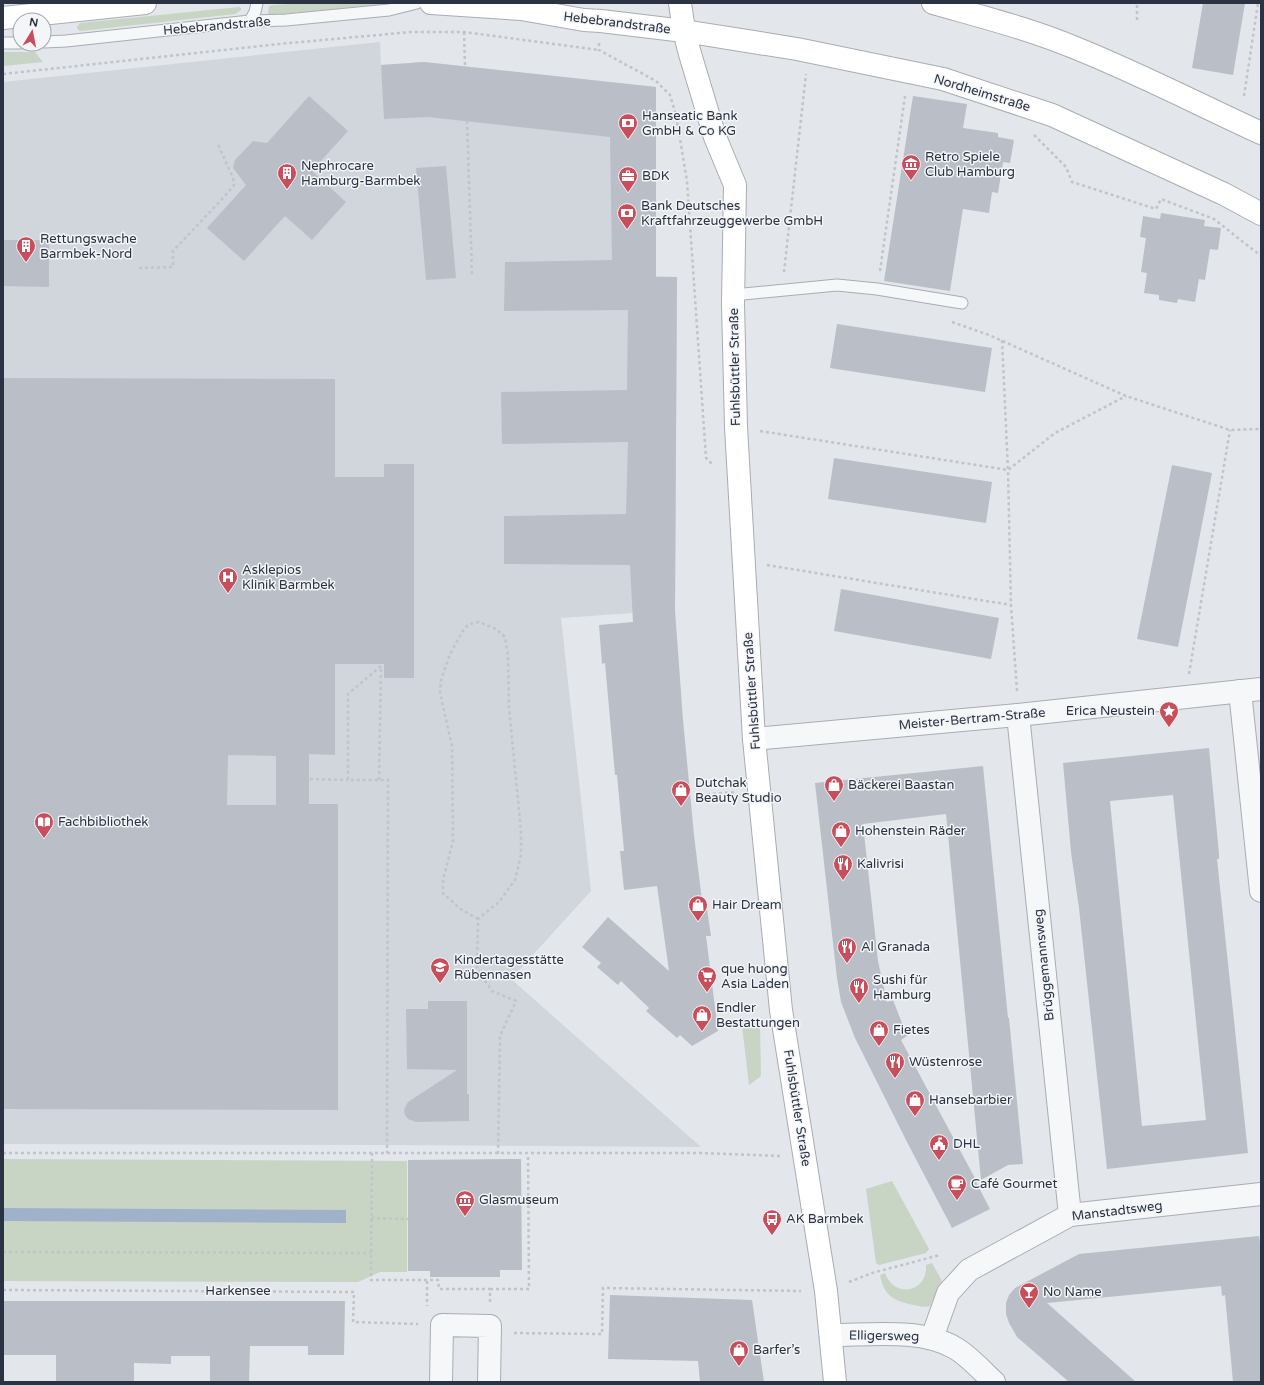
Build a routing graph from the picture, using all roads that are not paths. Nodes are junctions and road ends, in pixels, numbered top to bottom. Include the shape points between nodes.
1 (145, 3) edge
2 (257, 3) edge
3 (417, 3) edge
4 (431, 3) edge
5 (680, 3) edge
6 (933, 3) edge
7 (3, 18) edge
8 (250, 21) junction
9 (684, 31) junction
10 (52, 41) edge
11 (1261, 133) edge
12 (1261, 214) edge
13 (733, 295) junction
14 (962, 303) dead end
15 (1250, 690) edge
16 (1018, 715) junction
17 (754, 739) junction
18 (1261, 891) edge
19 (1261, 1194) edge
20 (1070, 1215) junction
21 (831, 1335) junction
22 (932, 1338) junction
23 (441, 1382) edge
24 (489, 1382) edge
25 (835, 1382) edge
26 (994, 1382) edge

1 - 7 main road
2 - 8 lane
3 - 8 lane, Hebebrandstraße via 389,10
4 - 9 main road, Hebebrandstraße via 521,9 584,20
5 - 9 main road, Fuhlsbüttler Straße
6 - 11 main road via 1020,28 1077,48
8 - 10 lane, Hebebrandstraße
9 - 12 main road, Nordheimstraße via 797,48 943,79 1052,115 1224,194
9 - 13 main road, Fuhlsbüttler Straße via 715,137 735,185
13 - 14 lane via 837,285
13 - 17 main road, Fuhlsbüttler Straße via 736,427
15 - 16 street, Meister-Bertram-Straße
15 - 18 street
16 - 17 street, Meister-Bertram-Straße
16 - 20 street, Brüggemannsweg
17 - 21 main road, Fuhlsbüttler Straße via 781,1010
19 - 20 street, Manstadtsweg
20 - 22 street, Manstadtsweg via 969,1270 948,1293
21 - 22 street, Elligersweg via 908,1334
21 - 25 main road, Fuhlsbüttler Straße
22 - 26 street, Elligersweg via 956,1349
23 - 24 street via 435,1324 490,1329

